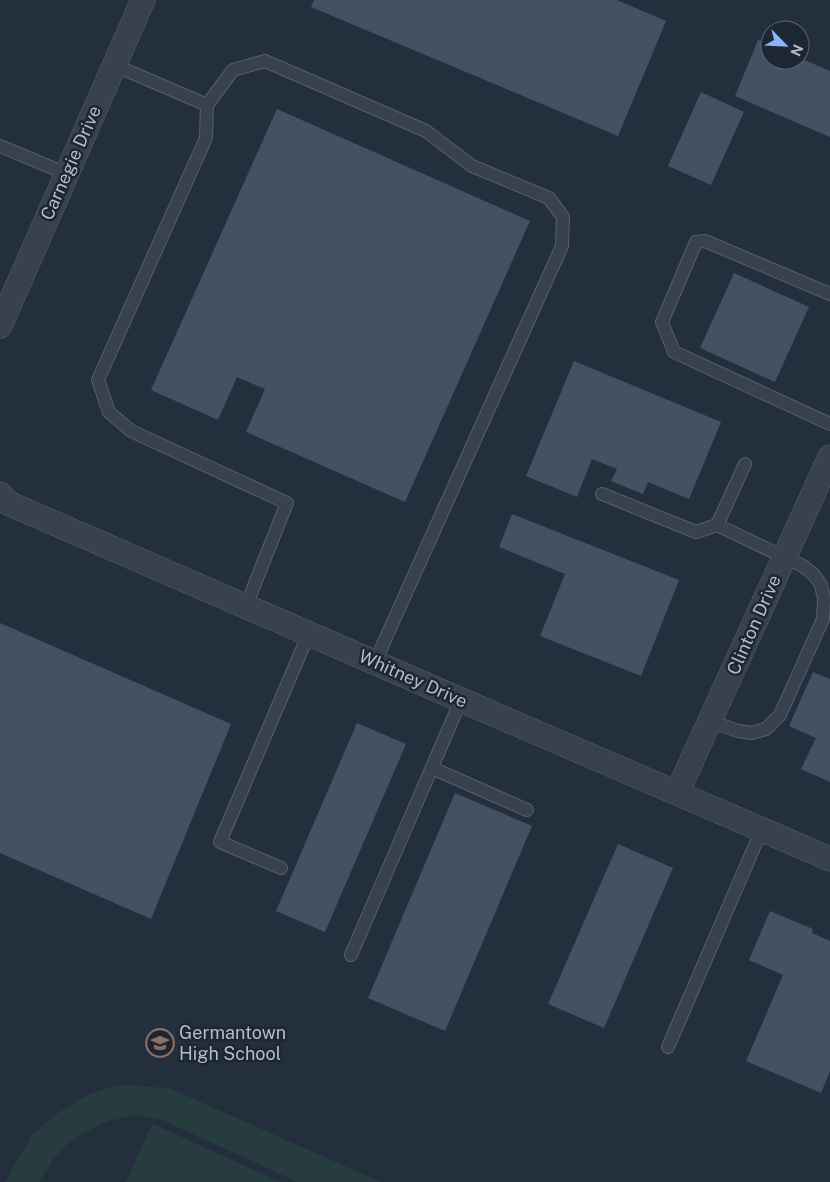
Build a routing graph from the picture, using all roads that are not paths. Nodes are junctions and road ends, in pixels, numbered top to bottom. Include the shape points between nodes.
1 (142, 0) edge
2 (114, 65) junction
3 (207, 106) junction
4 (0, 146) edge
5 (67, 174) junction
6 (830, 294) edge
7 (0, 326) edge
8 (830, 424) edge
9 (830, 456) edge
10 (745, 464) dead end
11 (0, 494) edge
12 (602, 494) dead end
13 (717, 525) junction
14 (785, 556) junction
15 (246, 606) junction
16 (308, 633) junction
17 (375, 662) junction
18 (461, 700) junction
19 (710, 721) junction
20 (432, 768) junction
21 (677, 793) junction
22 (527, 810) dead end
23 (762, 829) junction
24 (830, 859) edge
25 (281, 868) dead end
26 (350, 955) dead end
27 (668, 1047) dead end

1 - 2 street, Carnegie Drive
2 - 3 lane
2 - 5 street, Carnegie Drive
3 - 15 lane via 206,138 98,380 109,412 132,431 287,503
3 - 17 lane via 233,70 265,61 426,131 472,166 549,198 563,217 562,246
4 - 5 lane
5 - 7 street, Carnegie Drive
6 - 8 lane via 705,241 696,242 662,322 674,352
9 - 14 street, Clinton Drive
10 - 13 lane
11 - 15 street, Whitney Drive via 8,503
12 - 13 lane via 696,532
13 - 14 lane
14 - 19 street, Clinton Drive
14 - 19 lane via 814,575 821,585 824,599 823,618 780,715 766,729 752,733
15 - 16 street, Whitney Drive
16 - 17 street, Whitney Drive
16 - 25 lane via 220,842
17 - 18 street, Whitney Drive
18 - 20 lane
18 - 21 street, Whitney Drive
19 - 21 street, Clinton Drive
20 - 22 lane
20 - 26 lane
21 - 23 street, Whitney Drive
23 - 24 street, Whitney Drive
23 - 27 lane

